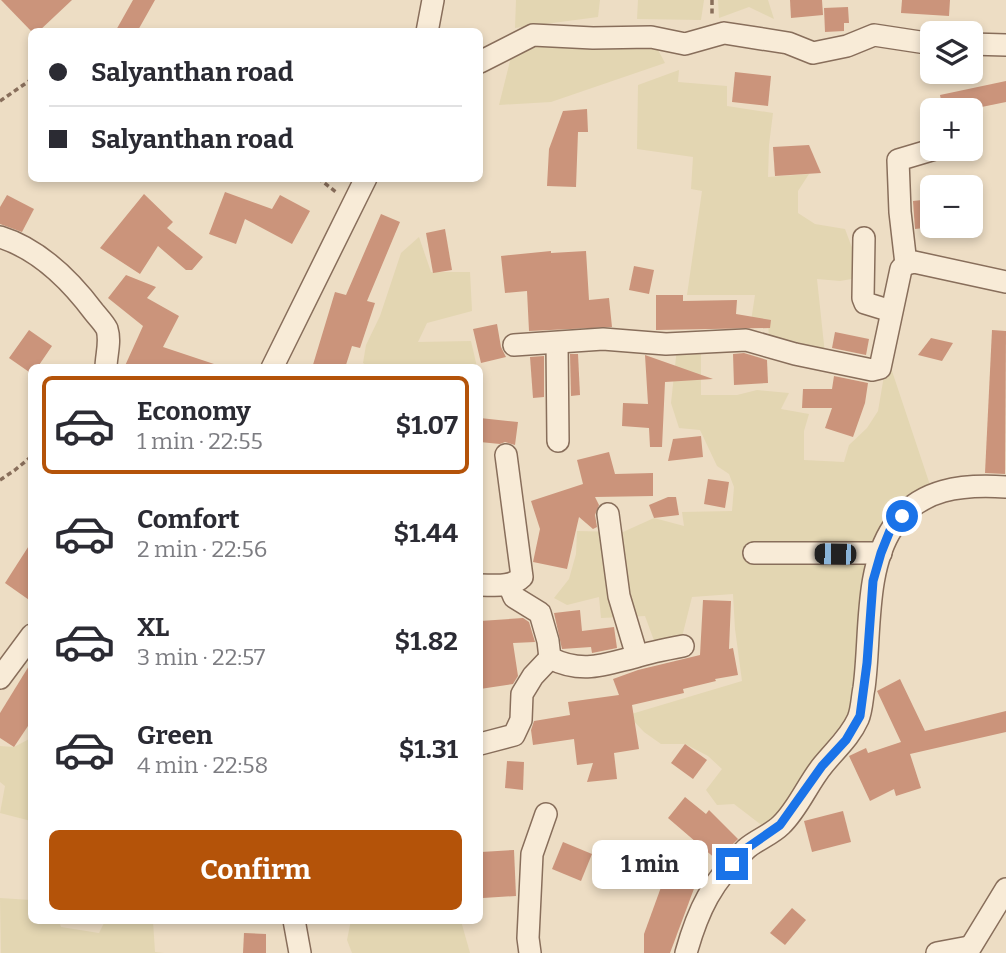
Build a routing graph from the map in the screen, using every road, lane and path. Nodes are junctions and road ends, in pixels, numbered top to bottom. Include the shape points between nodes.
1 (433, 0) edge
2 (428, 28) edge
3 (920, 42) edge
4 (983, 44) edge
5 (1006, 45) edge
6 (483, 60) edge
7 (28, 82) edge
8 (0, 101) edge
9 (920, 153) edge
10 (364, 182) edge
11 (0, 237) edge
12 (864, 238) dead end
13 (906, 264) junction
14 (1006, 282) edge
15 (891, 311) junction
16 (556, 343) junction
17 (514, 345) dead end
18 (106, 364) edge
19 (274, 364) edge
20 (558, 441) dead end
21 (506, 455) dead end
22 (28, 459) edge
23 (0, 480) edge
24 (1006, 487) edge
25 (608, 514) dead end
26 (754, 553) dead end
27 (881, 553) junction
28 (509, 585) junction
29 (483, 586) edge
30 (28, 640) edge
31 (683, 646) dead end
32 (638, 656) junction
33 (550, 658) junction
34 (0, 678) edge
35 (483, 743) edge
36 (546, 814) dead end
37 (1006, 889) edge
38 (295, 924) edge
39 (968, 950) edge
40 (300, 953) edge
41 (530, 953) edge
42 (686, 953) edge
43 (937, 953) edge

1 - 2 street
3 - 6 street via 874,35 813,53 788,43 724,33 685,44 651,37 533,35
4 - 5 street
7 - 8 path
9 - 13 street via 898,160
10 - 19 street
11 - 18 street via 29,249 83,297 106,327
12 - 15 street via 863,298 865,303
13 - 14 street via 915,262
13 - 15 street
15 - 16 street via 884,358 880,368 872,370 746,340 666,344 603,338
16 - 17 street
16 - 20 street
21 - 28 street via 523,571 517,583
22 - 23 path
24 - 27 street via 958,487 926,497 891,528
25 - 32 street via 619,596
26 - 27 street
27 - 42 street via 873,581 860,716 780,825 747,848 717,880 697,915
28 - 29 street
28 - 33 street via 514,597 540,613
30 - 34 street
31 - 32 street
32 - 33 street via 598,667 576,667
33 - 35 street via 522,694 521,720 514,735
36 - 41 street via 532,854
37 - 39 street
38 - 40 street
39 - 43 street

